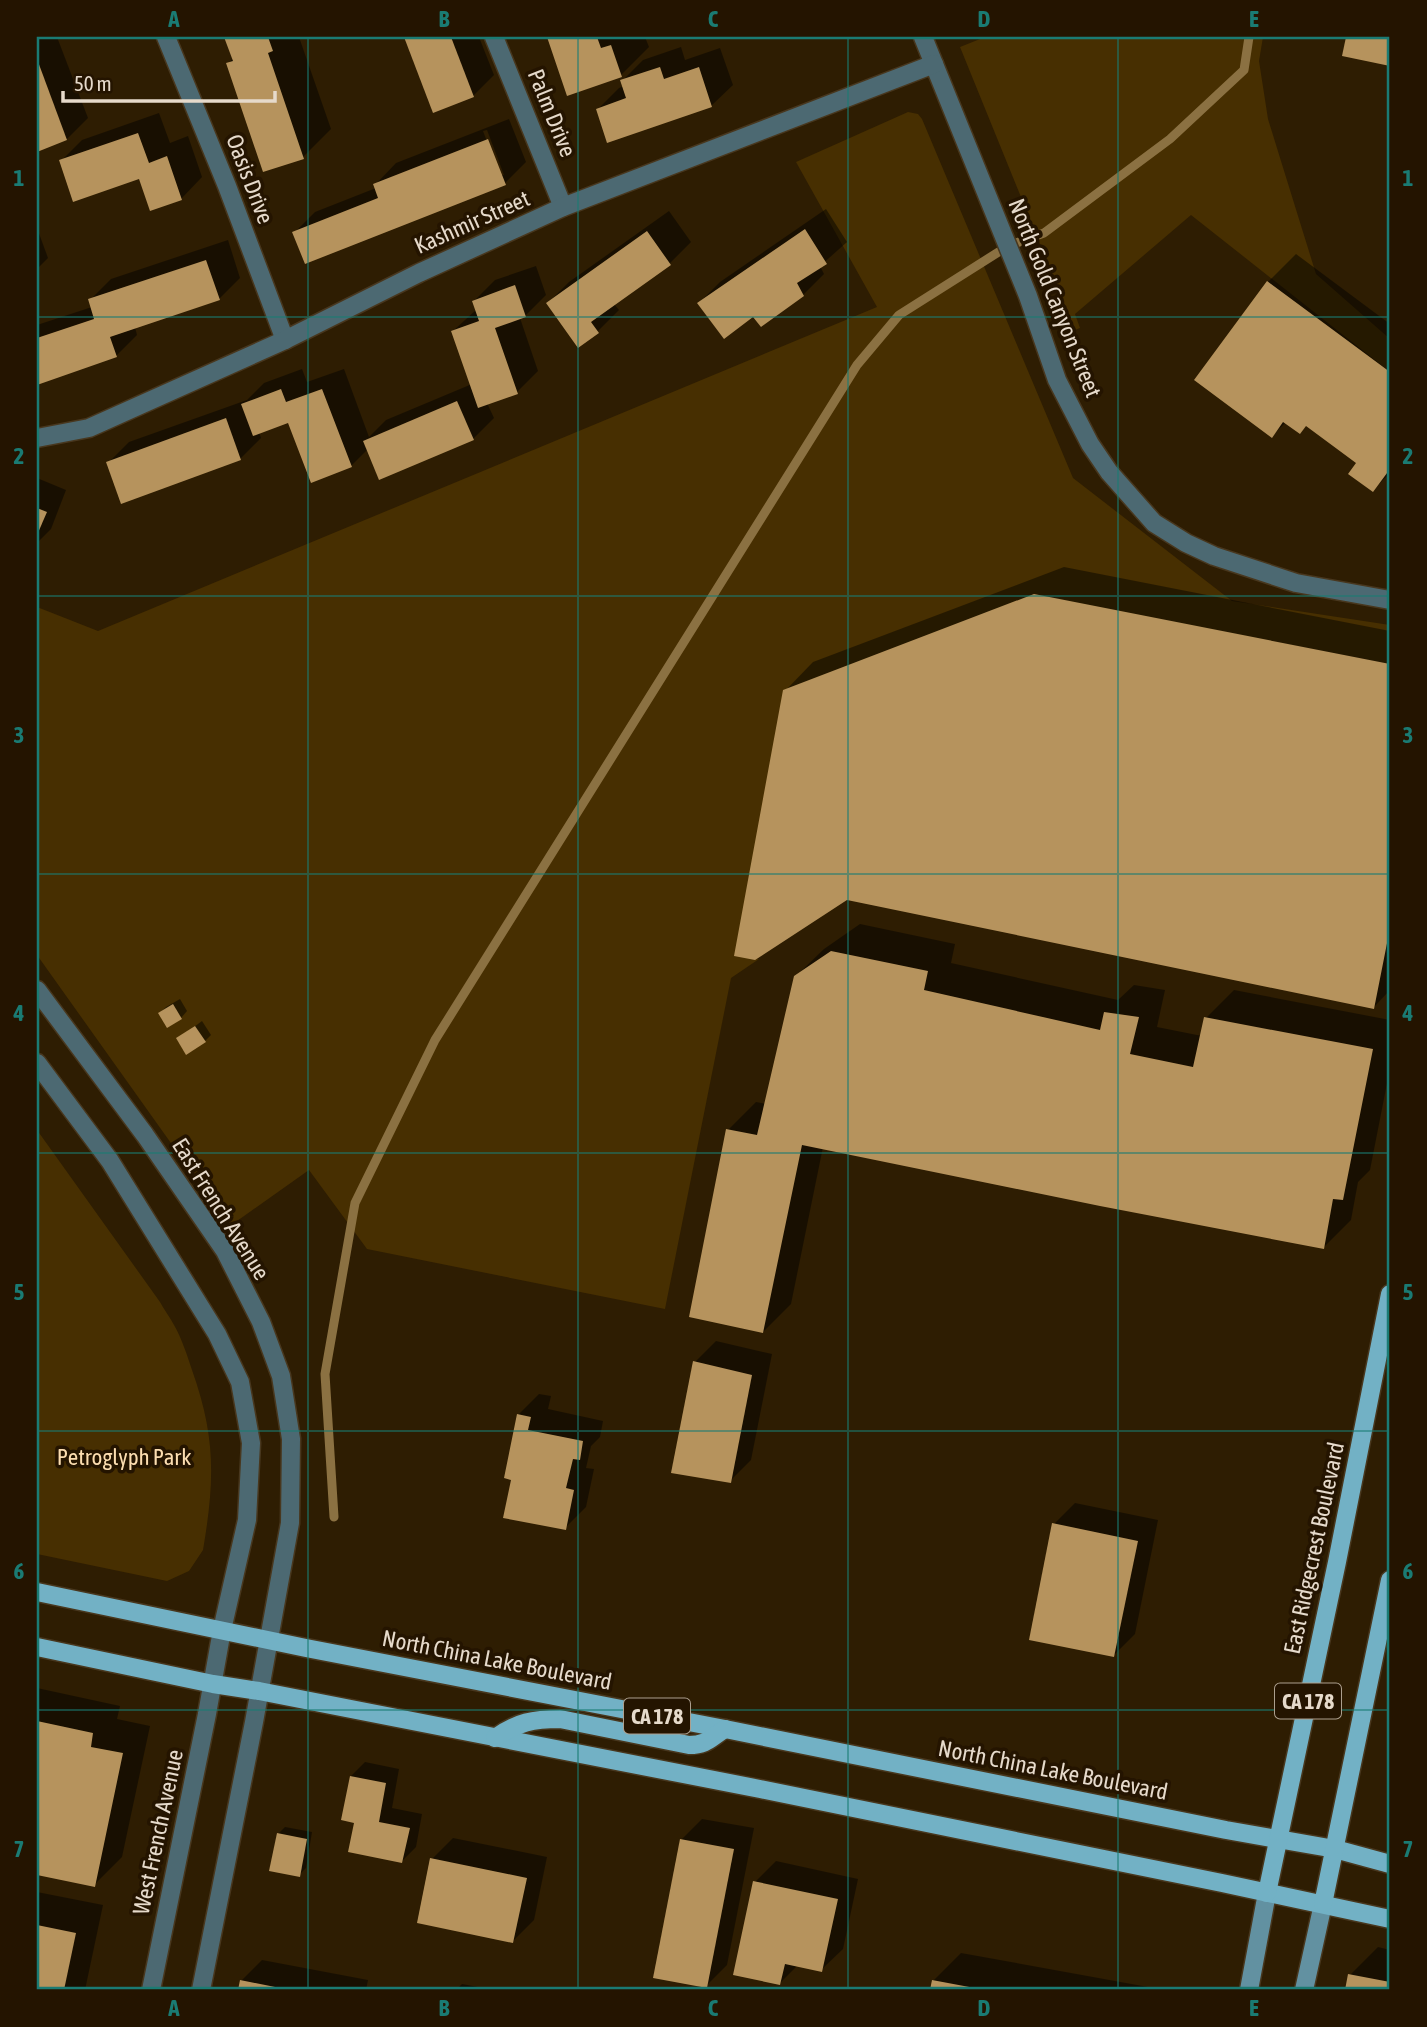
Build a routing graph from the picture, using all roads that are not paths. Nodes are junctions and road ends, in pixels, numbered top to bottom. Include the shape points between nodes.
1 (166, 37) edge
2 (494, 37) edge
3 (923, 37) edge
4 (934, 64) junction
5 (563, 207) junction
6 (285, 340) junction
7 (37, 438) edge
8 (1390, 600) edge
9 (37, 990) edge
10 (37, 1063) edge
11 (1390, 1294) edge
12 (1390, 1580) edge
13 (37, 1592) edge
14 (222, 1630) junction
15 (269, 1640) junction
16 (37, 1647) edge
17 (213, 1684) junction
18 (259, 1691) junction
19 (725, 1729) junction
20 (495, 1738) junction
21 (1278, 1839) junction
22 (1335, 1849) junction
23 (1390, 1864) edge
24 (1267, 1893) junction
25 (1323, 1904) junction
26 (1390, 1919) edge
27 (150, 1990) edge
28 (201, 1990) edge
29 (1249, 1990) edge
30 (1304, 1990) edge

1 - 6 street, Oasis Drive
2 - 5 street, Palm Drive
3 - 4 street, North Gold Canyon Street
4 - 5 street, Kashmir Street
4 - 8 street, North Gold Canyon Street via 1057,380 1109,472 1154,523 1214,556 1296,583
5 - 6 street, Kashmir Street
6 - 7 street, Kashmir Street via 89,428
9 - 15 street, East French Avenue via 225,1251 261,1322 281,1376 291,1439 289,1522
10 - 14 street via 110,1161 203,1310 240,1382 251,1443 247,1520
11 - 21 main road, East Ridgecrest Boulevard / CA 178
12 - 22 main road, CA 178
13 - 14 main road, North China Lake Boulevard / CA 178
14 - 15 main road, North China Lake Boulevard / CA 178
14 - 17 street
15 - 18 street, East French Avenue
15 - 19 main road, North China Lake Boulevard / CA 178
16 - 17 main road, CA 178
17 - 18 main road, CA 178
17 - 27 street, West French Avenue
18 - 20 main road, CA 178
18 - 28 street
19 - 20 main road via 708,1742 689,1745 543,1719 512,1726
19 - 21 main road, North China Lake Boulevard / CA 178
20 - 24 main road, CA 178
21 - 22 main road, North China Lake Boulevard
21 - 24 main road, East Ridgecrest Boulevard
22 - 23 main road, North China Lake Boulevard
22 - 25 main road, CA 178
24 - 25 main road
24 - 29 main road
25 - 26 main road
25 - 30 main road

